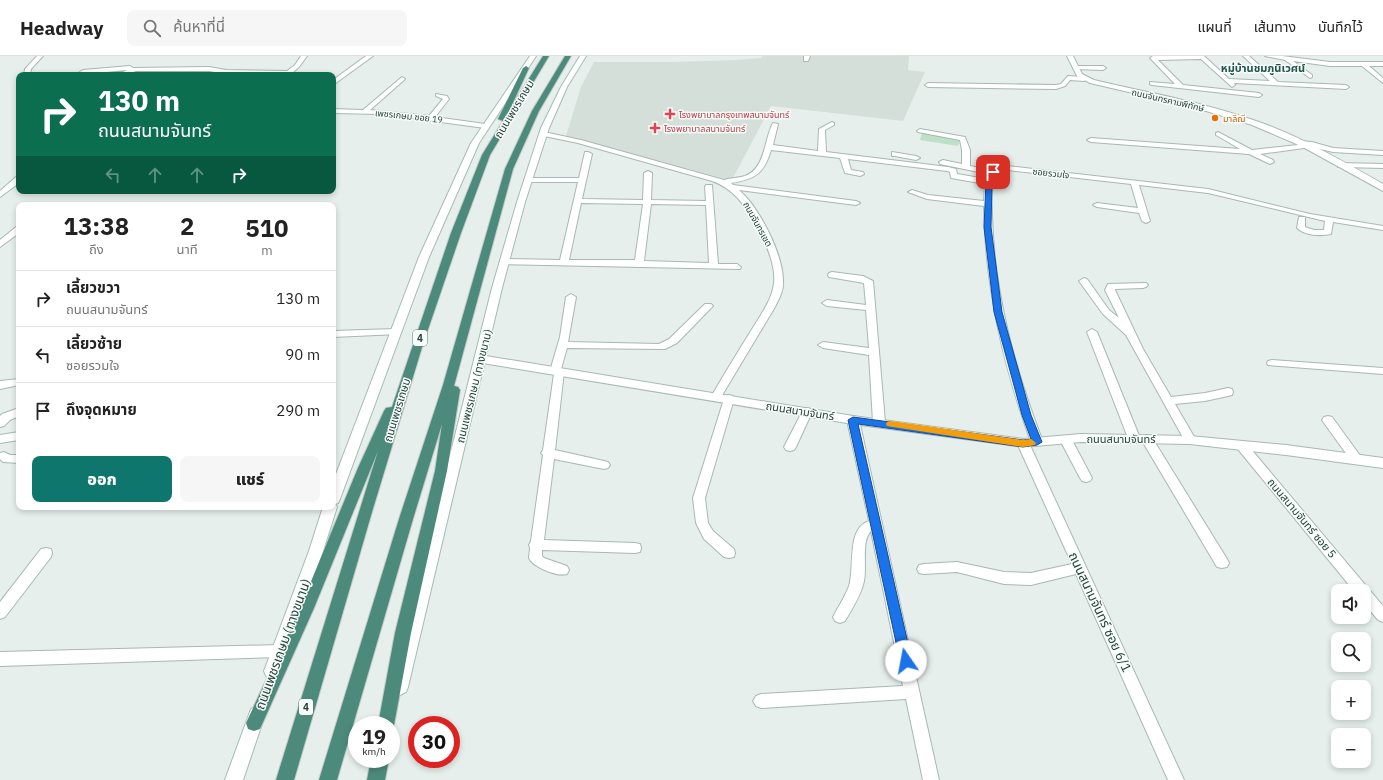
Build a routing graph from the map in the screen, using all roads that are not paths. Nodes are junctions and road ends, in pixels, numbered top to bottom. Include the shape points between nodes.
1 (40, 56) edge
2 (304, 56) edge
3 (370, 56) edge
4 (533, 56) edge
5 (546, 56) edge
6 (568, 56) edge
7 (583, 56) edge
8 (1070, 56) edge
9 (1201, 56) edge
10 (1246, 56) edge
11 (1268, 56) edge
12 (1287, 59) junction
13 (1363, 64) junction
14 (1383, 64) edge
15 (100, 66) dead end
16 (526, 68) junction
17 (1076, 68) junction
18 (1103, 68) dead end
19 (131, 69) junction
20 (162, 69) junction
21 (196, 69) junction
22 (28, 72) edge
23 (83, 72) edge
24 (126, 72) edge
25 (158, 72) edge
26 (192, 72) edge
27 (216, 72) edge
28 (290, 72) edge
29 (1310, 76) dead end
30 (402, 79) dead end
31 (1084, 79) junction
32 (336, 81) edge
33 (1228, 81) junction
34 (1383, 82) edge
35 (1152, 83) dead end
36 (1276, 83) junction
37 (928, 85) dead end
38 (1182, 87) junction
39 (1346, 87) dead end
40 (1241, 93) junction
41 (438, 95) dead end
42 (1259, 95) dead end
43 (336, 111) edge
44 (365, 111) junction
45 (431, 118) junction
46 (775, 124) dead end
47 (832, 124) dead end
48 (485, 126) junction
49 (920, 131) dead end
50 (544, 134) junction
51 (1218, 134) dead end
52 (1091, 140) dead end
53 (1302, 144) junction
54 (768, 147) junction
55 (1251, 152) junction
56 (822, 153) junction
57 (1383, 153) edge
58 (588, 154) dead end
59 (895, 154) dead end
60 (486, 155) junction
61 (843, 156) junction
62 (1270, 162) dead end
63 (1341, 165) junction
64 (966, 166) junction
65 (1383, 166) edge
66 (648, 173) dead end
67 (860, 174) dead end
68 (990, 177) junction
69 (528, 180) junction
70 (581, 180) junction
71 (16, 182) edge
72 (723, 182) junction
73 (1134, 182) junction
74 (709, 187) dead end
75 (732, 187) junction
76 (1382, 187) edge
77 (912, 192) dead end
78 (0, 195) edge
79 (578, 201) junction
80 (647, 201) junction
81 (709, 203) junction
82 (856, 204) dead end
83 (988, 204) junction
84 (1097, 205) dead end
85 (1143, 211) junction
86 (1302, 219) dead end
87 (1329, 220) junction
88 (1146, 221) dead end
89 (1383, 228) edge
90 (16, 231) edge
91 (0, 244) edge
92 (504, 262) junction
93 (564, 262) junction
94 (639, 263) junction
95 (714, 266) junction
96 (737, 267) dead end
97 (832, 275) dead end
98 (1084, 281) dead end
99 (1143, 284) dead end
100 (571, 296) dead end
101 (827, 303) dead end
102 (708, 306) dead end
103 (871, 308) junction
104 (396, 332) junction
105 (1092, 332) dead end
106 (336, 334) edge
107 (1132, 335) junction
108 (461, 342) junction
109 (563, 345) junction
110 (822, 345) dead end
111 (873, 352) junction
112 (480, 359) junction
113 (1272, 363) dead end
114 (411, 366) junction
115 (1383, 371) edge
116 (557, 372) junction
117 (16, 382) edge
118 (0, 385) edge
119 (1228, 392) dead end
120 (716, 397) junction
121 (729, 399) junction
122 (1167, 401) junction
123 (807, 412) junction
124 (16, 413) edge
125 (853, 420) junction
126 (1328, 420) dead end
127 (879, 422) junction
128 (0, 423) edge
129 (16, 436) edge
130 (1134, 438) junction
131 (0, 439) edge
132 (1147, 439) junction
133 (1066, 440) junction
134 (1190, 440) junction
135 (1030, 443) junction
136 (1241, 445) junction
137 (790, 447) dead end
138 (547, 453) junction
139 (4, 456) dead end
140 (16, 459) edge
141 (1357, 460) junction
142 (1383, 463) edge
143 (604, 465) dead end
144 (1086, 478) dead end
145 (336, 491) edge
146 (329, 510) edge
147 (876, 524) junction
148 (535, 545) junction
149 (635, 548) dead end
150 (46, 553) dead end
151 (729, 553) dead end
152 (1222, 563) dead end
153 (1080, 568) junction
154 (924, 569) dead end
155 (562, 570) dead end
156 (1356, 584) edge
157 (1371, 602) edge
158 (0, 613) edge
159 (1383, 616) edge
160 (840, 617) dead end
161 (279, 651) junction
162 (0, 659) edge
163 (912, 692) junction
164 (761, 701) dead end
165 (388, 716) edge
166 (392, 716) edge
167 (254, 723) junction
168 (379, 768) edge
169 (234, 780) edge
170 (285, 780) edge
171 (328, 780) edge
172 (376, 780) edge
173 (931, 780) edge
174 (1176, 780) edge

1 - 22 street
2 - 28 street
3 - 32 street
4 - 16 main road, 4
5 - 60 highway, ถนนเพชรเกษม / 4
6 - 108 highway, ถนนเพชรเกษม via 553,78 508,169
7 - 50 main road, ถนนเพชรเกษม (ทางขนาน) via 564,88
8 - 17 main road
9 - 33 street
9 - 38 street via 1153,58
10 - 36 street
11 - 12 street
12 - 13 street via 1330,64
12 - 29 street
13 - 14 street
13 - 34 street
15 - 19 street via 127,64
16 - 48 main road, 4
16 - 60 highway
17 - 18 street
17 - 31 main road
19 - 20 street
19 - 23 street
19 - 24 street
20 - 21 street
20 - 25 street
21 - 26 street
21 - 27 street
30 - 44 street
31 - 37 street via 1068,78 1063,85 1056,87
31 - 53 main road, ถนนจันทรคามพิทักษ์ via 1243,119
33 - 36 street
33 - 40 street
35 - 38 street
36 - 39 street
38 - 40 street
40 - 42 street
41 - 45 street via 446,99
43 - 44 street, เพชรเกษม ซอย 19
44 - 45 street, เพชรเกษม ซอย 19
45 - 48 street, เพชรเกษม ซอย 19
46 - 54 street
47 - 56 street via 822,129
48 - 104 main road, 4 via 424,257
49 - 64 street via 963,138
50 - 69 main road, ถนนเพชรเกษม (ทางขนาน)
50 - 72 street, ถนนจันทรเขต via 690,171
51 - 55 street
52 - 55 street
53 - 55 street
53 - 57 street via 1333,150
53 - 63 main road, ถนนจันทรคามพิทักษ์
54 - 56 street
54 - 72 street via 762,164 754,175
55 - 62 street
56 - 61 street
58 - 70 street
59 - 64 street
60 - 114 highway, ถนนเพชรเกษม / 4 via 456,233
61 - 67 street via 848,171
61 - 68 street via 948,169 953,171 954,176
63 - 65 street
63 - 76 main road, ถนนจันทรคามพิทักษ์
64 - 68 street
66 - 80 street
68 - 73 street, ซอยรวมใจ via 996,169 1007,168
68 - 83 street
69 - 70 street
69 - 92 main road, ถนนเพชรเกษม (ทางขนาน)
70 - 79 street
71 - 78 street
72 - 75 street, ถนนจันทรเขต
73 - 85 street
73 - 87 street, ซอยรวมใจ via 1225,195
74 - 81 street
75 - 82 street
75 - 120 street, ถนนจันทรเขต via 746,201 772,249 777,264 778,281 770,307
77 - 83 street via 927,197
79 - 80 street
79 - 93 street
80 - 81 street
80 - 94 street
81 - 95 street
83 - 135 street via 988,227 998,312 1026,415
84 - 85 street
85 - 88 street
86 - 87 street via 1301,228 1322,233 1328,232
87 - 89 street, ซอยรวมใจ
90 - 91 street
92 - 93 street
92 - 112 main road, ถนนเพชรเกษม (ทางขนาน)
93 - 94 street
94 - 95 street
95 - 96 street
97 - 103 street via 868,281
98 - 107 street via 1106,312
99 - 107 street via 1111,286 1110,290
100 - 109 street
101 - 103 street
102 - 109 street via 672,341 661,347
103 - 111 street
104 - 106 street
104 - 145 main road, 4
105 - 130 street
107 - 122 street
108 - 165 highway via 441,471 403,633
108 - 171 highway, ถนนเพชรเกษม
109 - 116 street
110 - 111 street
111 - 127 street
112 - 116 main road, ถนนสนามจันทร์
112 - 166 main road, ถนนเพชรเกษม (ทางขนาน)
113 - 115 street
114 - 167 highway via 364,468 307,608
114 - 170 highway, ถนนเพชรเกษม / 4
116 - 120 main road, ถนนสนามจันทร์
116 - 138 street
117 - 118 street
119 - 122 street via 1205,398
120 - 121 main road, ถนนสนามจันทร์
121 - 123 main road, ถนนสนามจันทร์
121 - 151 street via 699,498 702,523 708,535
122 - 134 street
123 - 125 main road, ถนนสนามจันทร์
123 - 137 street
124 - 128 street
125 - 127 main road, ถนนสนามจันทร์
125 - 147 street
126 - 141 street
127 - 135 main road, ถนนสนามจันทร์
129 - 131 street
130 - 132 main road, ถนนสนามจันทร์
130 - 133 main road, ถนนสนามจันทร์
132 - 134 main road, ถนนสนามจันทร์
132 - 152 street
133 - 135 main road, ถนนสนามจันทร์
133 - 144 street
134 - 136 main road, ถนนสนามจันทร์
135 - 153 street, ถนนสนามจันทร์ ซอย 6/1
136 - 141 main road, ถนนสนามจันทร์
136 - 156 street, ถนนสนามจันทร์ ซอย 5
138 - 143 street
138 - 148 street
139 - 140 street via 7,459
141 - 142 main road, ถนนสนามจันทร์
146 - 161 main road, ถนนเพชรเกษม (ทางขนาน)
147 - 160 street via 867,526 864,530 859,552 858,577 854,591
147 - 163 street
148 - 149 street
148 - 155 street via 534,558
150 - 158 street
153 - 154 street via 1031,579 1004,578 957,567
153 - 174 street, ถนนสนามจันทร์ ซอย 6/1
157 - 159 street, ถนนสนามจันทร์ ซอย 5
161 - 162 street
161 - 167 main road, ถนนเพชรเกษม (ทางขนาน)
163 - 164 street
163 - 173 street
167 - 169 main road, ถนนเพชรเกษม (ทางขนาน)
168 - 172 highway

